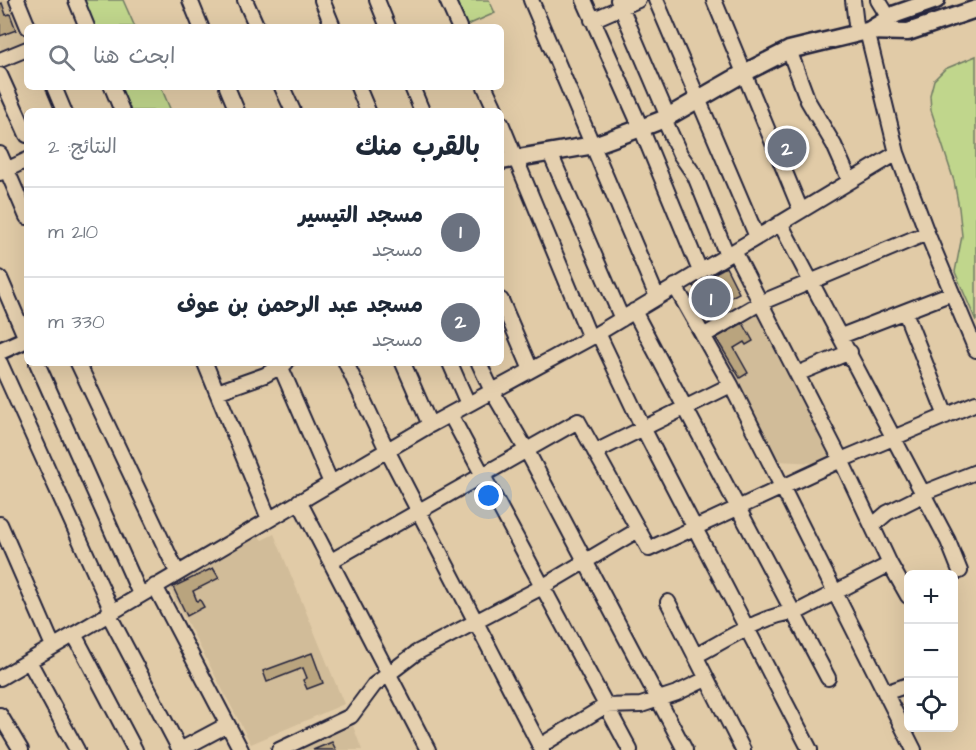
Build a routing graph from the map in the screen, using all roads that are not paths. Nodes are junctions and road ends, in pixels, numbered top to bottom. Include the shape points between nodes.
1 (17, 0) edge
2 (76, 0) edge
3 (190, 0) edge
4 (245, 0) edge
5 (322, 0) edge
6 (377, 0) edge
7 (447, 0) edge
8 (531, 0) edge
9 (584, 0) edge
10 (639, 0) edge
11 (656, 0) edge
12 (714, 0) edge
13 (854, 0) edge
14 (878, 0) edge
15 (936, 0) edge
16 (620, 4) edge
17 (976, 9) edge
18 (889, 18) junction
19 (592, 20) junction
20 (27, 24) edge
21 (86, 24) edge
22 (200, 24) edge
23 (256, 24) edge
24 (332, 24) edge
25 (387, 24) edge
26 (458, 24) edge
27 (862, 32) junction
28 (24, 50) edge
29 (789, 50) junction
30 (0, 60) edge
31 (744, 73) junction
32 (0, 75) edge
33 (55, 90) edge
34 (113, 90) edge
35 (228, 90) edge
36 (283, 90) edge
37 (359, 90) edge
38 (413, 90) edge
39 (486, 90) edge
40 (698, 99) junction
41 (63, 108) edge
42 (121, 108) edge
43 (236, 108) edge
44 (292, 108) edge
45 (367, 108) edge
46 (421, 108) edge
47 (495, 108) edge
48 (666, 118) junction
49 (24, 128) edge
50 (641, 128) junction
51 (504, 137) edge
52 (594, 145) junction
53 (550, 153) junction
54 (897, 153) junction
55 (0, 154) edge
56 (509, 160) edge
57 (24, 161) edge
58 (3, 171) edge
59 (850, 181) junction
60 (24, 210) edge
61 (801, 210) junction
62 (780, 223) junction
63 (927, 233) junction
64 (757, 237) junction
65 (731, 253) junction
66 (700, 271) junction
67 (0, 278) edge
68 (812, 281) junction
69 (675, 286) junction
70 (952, 293) junction
71 (657, 297) junction
72 (760, 303) junction
73 (504, 307) edge
74 (634, 311) junction
75 (905, 312) junction
76 (622, 318) junction
77 (24, 333) edge
78 (594, 335) junction
79 (703, 336) junction
80 (841, 336) junction
81 (24, 341) edge
82 (976, 350) edge
83 (0, 351) edge
84 (850, 352) junction
85 (0, 363) edge
86 (38, 366) edge
87 (79, 366) edge
88 (207, 366) edge
89 (278, 366) edge
90 (283, 366) edge
91 (347, 366) edge
92 (404, 366) edge
93 (451, 366) edge
94 (480, 366) edge
95 (531, 370) junction
96 (796, 374) junction
97 (731, 385) junction
98 (492, 391) junction
99 (217, 392) junction
100 (976, 403) edge
101 (468, 404) junction
102 (686, 407) junction
103 (450, 414) junction
104 (946, 416) junction
105 (430, 425) junction
106 (643, 428) junction
107 (894, 438) junction
108 (387, 450) junction
109 (527, 451) junction
110 (595, 452) junction
111 (841, 460) junction
112 (976, 472) edge
113 (482, 474) junction
114 (331, 483) junction
115 (782, 487) junction
116 (923, 493) junction
117 (299, 501) junction
118 (738, 507) junction
119 (418, 511) junction
120 (269, 519) junction
121 (0, 524) edge
122 (872, 526) junction
123 (695, 528) junction
124 (638, 530) junction
125 (331, 561) junction
126 (585, 562) junction
127 (890, 564) junction
128 (960, 571) dead end
129 (177, 573) junction
130 (154, 586) junction
131 (542, 587) junction
132 (904, 588) edge
133 (835, 593) junction
134 (140, 594) junction
135 (668, 602) dead end
136 (110, 612) junction
137 (792, 612) junction
138 (475, 622) junction
139 (747, 628) junction
140 (74, 634) junction
141 (53, 646) junction
142 (695, 656) junction
143 (29, 661) junction
144 (1, 674) edge
145 (387, 674) junction
146 (828, 678) dead end
147 (706, 679) junction
148 (904, 687) edge
149 (885, 693) junction
150 (657, 698) junction
151 (605, 706) junction
152 (0, 715) edge
153 (227, 725) junction
154 (541, 748) edge
155 (21, 750) edge
156 (77, 750) edge
157 (135, 750) edge
158 (180, 750) edge
159 (241, 750) edge
160 (279, 750) edge
161 (428, 750) edge
162 (630, 750) edge
163 (685, 750) edge
164 (742, 750) edge
165 (810, 750) edge
166 (914, 750) edge

1 - 20 street
2 - 21 street
3 - 22 street
4 - 23 street
5 - 24 street
6 - 25 street
7 - 26 street
8 - 52 street
9 - 19 street
10 - 16 street
11 - 40 street
12 - 31 street
13 - 27 street
14 - 18 street
15 - 18 main road
16 - 19 street
16 - 48 street
17 - 27 main road via 908,32
18 - 27 main road
19 - 50 street
27 - 29 main road
27 - 54 street
28 - 30 street
29 - 31 main road
29 - 59 street via 808,101
31 - 40 main road
31 - 61 street
32 - 49 street
33 - 41 street
34 - 42 street
35 - 43 street
36 - 44 street
37 - 45 street
38 - 46 street
39 - 47 street
40 - 48 main road
40 - 64 street
48 - 50 main road
48 - 65 street via 680,154 695,176
50 - 52 main road
50 - 66 street
51 - 56 street
52 - 53 main road
52 - 71 street
53 - 56 main road
53 - 76 street
54 - 59 street
54 - 63 street
55 - 58 street
56 - 78 street
57 - 58 street
58 - 60 street
59 - 61 street
61 - 62 street
62 - 64 street
62 - 68 street
63 - 68 street
63 - 70 street
64 - 65 street
65 - 66 street
65 - 72 street
66 - 69 street
67 - 77 street
68 - 72 street
68 - 80 street
69 - 71 street
69 - 79 street
70 - 75 street
70 - 82 street
71 - 74 street
72 - 79 street
72 - 96 street
73 - 95 street
74 - 76 street
74 - 102 street
75 - 80 street
75 - 104 street
76 - 78 street
78 - 95 street
78 - 106 street
79 - 97 street
80 - 84 street
81 - 83 main road
84 - 96 street
84 - 107 street
85 - 136 street
86 - 134 street
87 - 129 street
88 - 99 street
89 - 99 street
90 - 114 street
91 - 108 street
92 - 105 street
93 - 101 street
94 - 98 street
95 - 98 street
96 - 111 street
97 - 102 street
97 - 115 street
98 - 101 street
98 - 109 street
99 - 120 street
100 - 104 street
101 - 103 street
102 - 106 street
102 - 118 street
103 - 105 street
103 - 113 street
104 - 107 street
105 - 108 street
106 - 110 street
106 - 123 street
107 - 111 street
107 - 116 street
108 - 114 street
108 - 119 street
109 - 110 street via 578,421
109 - 113 street
109 - 126 street
110 - 124 street
111 - 115 street
111 - 122 street
112 - 116 street
113 - 119 street
113 - 131 street
114 - 117 street
115 - 118 street
115 - 133 street
116 - 122 street
116 - 128 street
117 - 120 street
117 - 125 street
118 - 123 street
118 - 137 street
119 - 125 street
119 - 138 street
120 - 129 street
121 - 141 street
122 - 127 street
123 - 124 street via 649,549
123 - 139 street
124 - 126 street
125 - 145 street
126 - 131 street
126 - 150 street
127 - 132 street
127 - 133 street
129 - 130 street
130 - 134 street
130 - 153 street
131 - 138 street
131 - 151 street
133 - 137 street
133 - 149 street
134 - 136 street
135 - 142 street
136 - 140 street
136 - 158 street
137 - 139 street
137 - 146 street
138 - 145 street via 416,653
138 - 154 street
139 - 142 street
139 - 165 street
140 - 141 street
140 - 157 street
141 - 143 street
142 - 147 street
143 - 144 street
143 - 156 street
145 - 160 street via 351,716
145 - 161 street
147 - 150 street
147 - 164 street
148 - 149 street
149 - 166 street
150 - 151 street via 641,705
150 - 163 street
151 - 154 street
151 - 162 street
152 - 155 street
153 - 158 street
153 - 159 street

